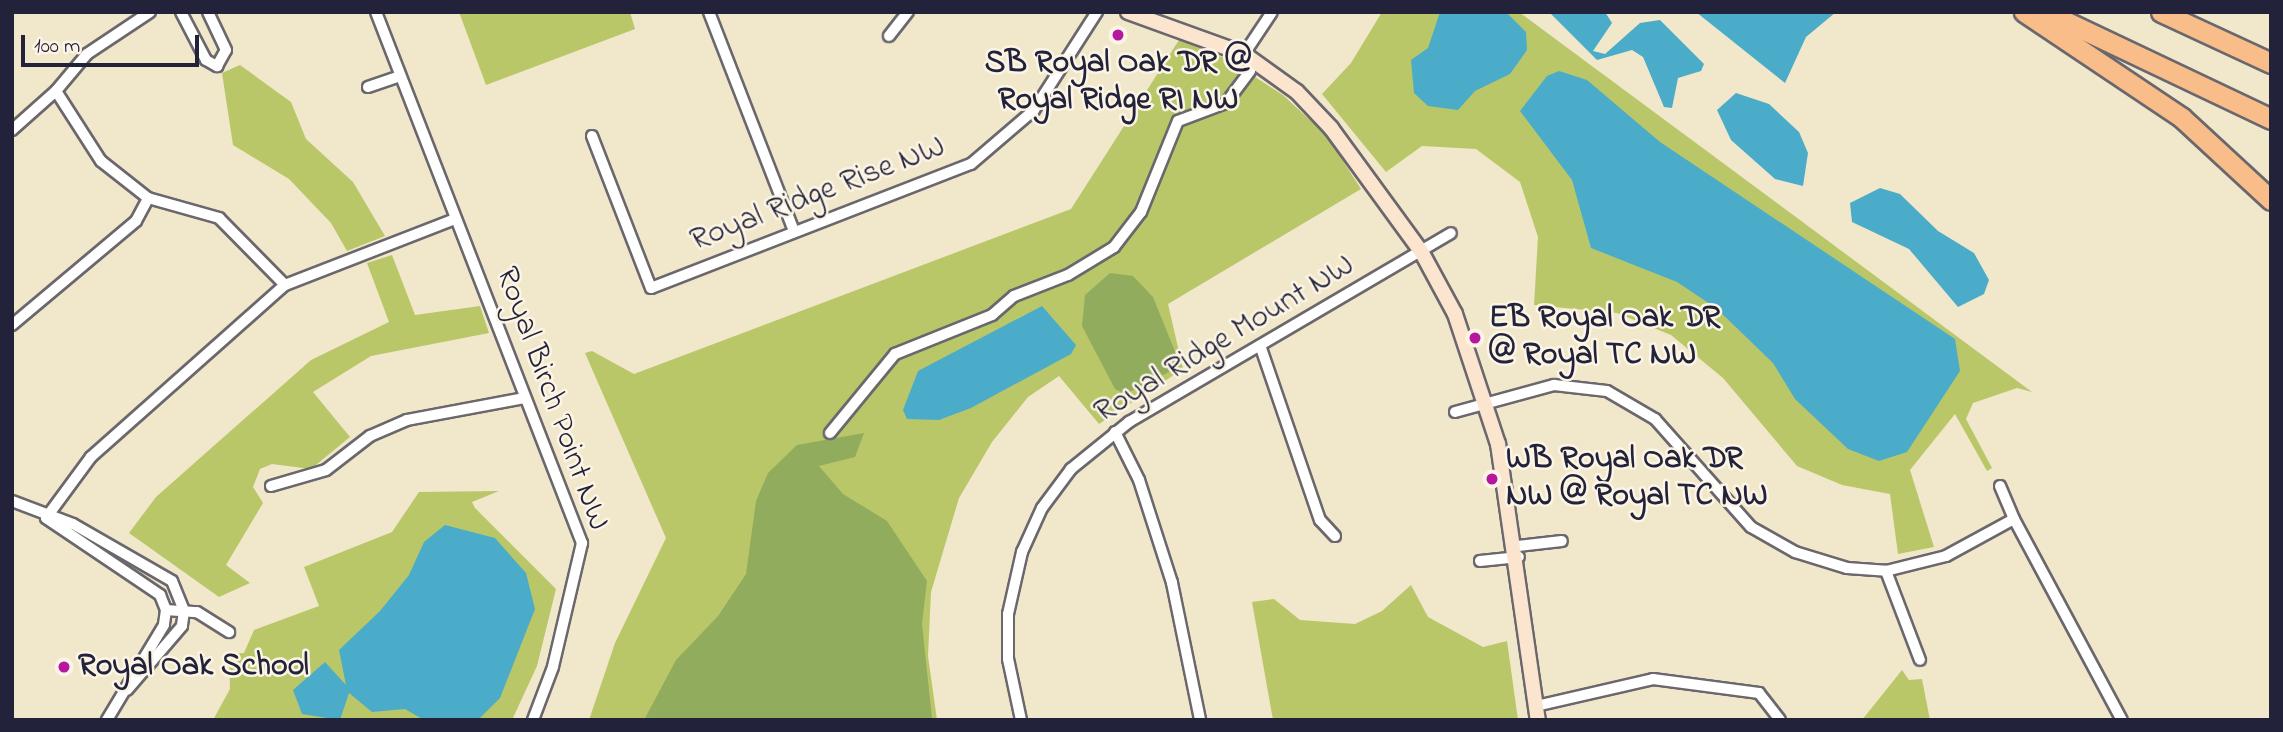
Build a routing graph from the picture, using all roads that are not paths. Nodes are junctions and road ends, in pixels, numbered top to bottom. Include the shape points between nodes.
1 (150, 12) edge
2 (181, 12) edge
3 (208, 12) edge
4 (376, 12) edge
5 (709, 12) edge
6 (908, 12) edge
7 (1097, 12) edge
8 (1128, 12) edge
9 (1272, 12) edge
10 (2024, 12) edge
11 (2046, 12) edge
12 (2161, 12) edge
13 (888, 36) dead end
14 (1244, 54) junction
15 (2271, 63) edge
16 (1250, 71) dead end
17 (400, 76) junction
18 (368, 87) dead end
19 (56, 92) junction
20 (2271, 119) edge
21 (12, 130) edge
22 (592, 135) dead end
23 (148, 198) junction
24 (2271, 200) edge
25 (455, 219) junction
26 (794, 231) junction
27 (1451, 233) dead end
28 (1422, 253) junction
29 (285, 285) junction
30 (12, 325) edge
31 (1261, 348) junction
32 (525, 398) junction
33 (1486, 400) junction
34 (1455, 412) dead end
35 (1115, 432) junction
36 (830, 433) dead end
37 (271, 486) dead end
38 (2000, 486) dead end
39 (12, 501) edge
40 (46, 518) junction
41 (2014, 519) junction
42 (1335, 536) dead end
43 (1562, 541) dead end
44 (1519, 552) junction
45 (1480, 561) dead end
46 (1885, 571) junction
47 (166, 610) junction
48 (184, 611) junction
49 (229, 632) dead end
50 (1920, 660) dead end
51 (127, 690) junction
52 (1537, 713) edge
53 (107, 720) edge
54 (533, 720) edge
55 (1021, 720) edge
56 (1200, 720) edge
57 (1780, 720) edge
58 (2122, 720) edge

1 - 19 street via 87,54
2 - 3 street via 206,60 216,66 226,50
4 - 17 street, Royal Birch Point NW
5 - 26 street
6 - 13 street
7 - 26 street, Royal Ridge Rise NW via 1034,110 1007,139 971,164
8 - 14 street
9 - 14 street
10 - 24 highway via 2181,117
11 - 20 highway
12 - 15 highway
14 - 28 street via 1332,128
16 - 36 street via 1226,103 1178,121 1141,212 1114,247 1068,275 1014,296 992,315 895,354
17 - 18 street
17 - 25 street, Royal Birch Point NW
19 - 21 street
19 - 23 street via 101,160
22 - 26 street, Royal Ridge Rise NW via 651,288
23 - 29 street via 219,218
23 - 30 street via 136,221
25 - 29 street
25 - 32 street, Royal Birch Point NW
27 - 28 street, Royal Ridge Mount NW
28 - 31 street, Royal Ridge Mount NW
28 - 33 street via 1455,314
29 - 40 street via 91,457
31 - 35 street, Royal Ridge Mount NW
31 - 42 street via 1320,520
32 - 37 street via 407,420 370,436 326,470
32 - 54 street, Royal Birch Point NW via 582,543 553,667
33 - 34 street
33 - 44 street
33 - 46 street via 1554,385 1607,391 1655,419 1751,527 1818,560
35 - 55 street, Royal Ridge Mount NW via 1071,469 1042,508 1022,552 1008,625
35 - 56 street via 1139,480 1172,583
38 - 41 street
39 - 40 street
40 - 47 street via 160,595
40 - 48 street via 73,524 173,581
41 - 46 street via 1947,556
41 - 58 street
43 - 44 street
44 - 45 street
44 - 52 street
46 - 50 street
47 - 48 street
47 - 51 street
48 - 49 street
48 - 51 street via 158,661
51 - 53 street
52 - 57 street via 1653,679 1759,693

